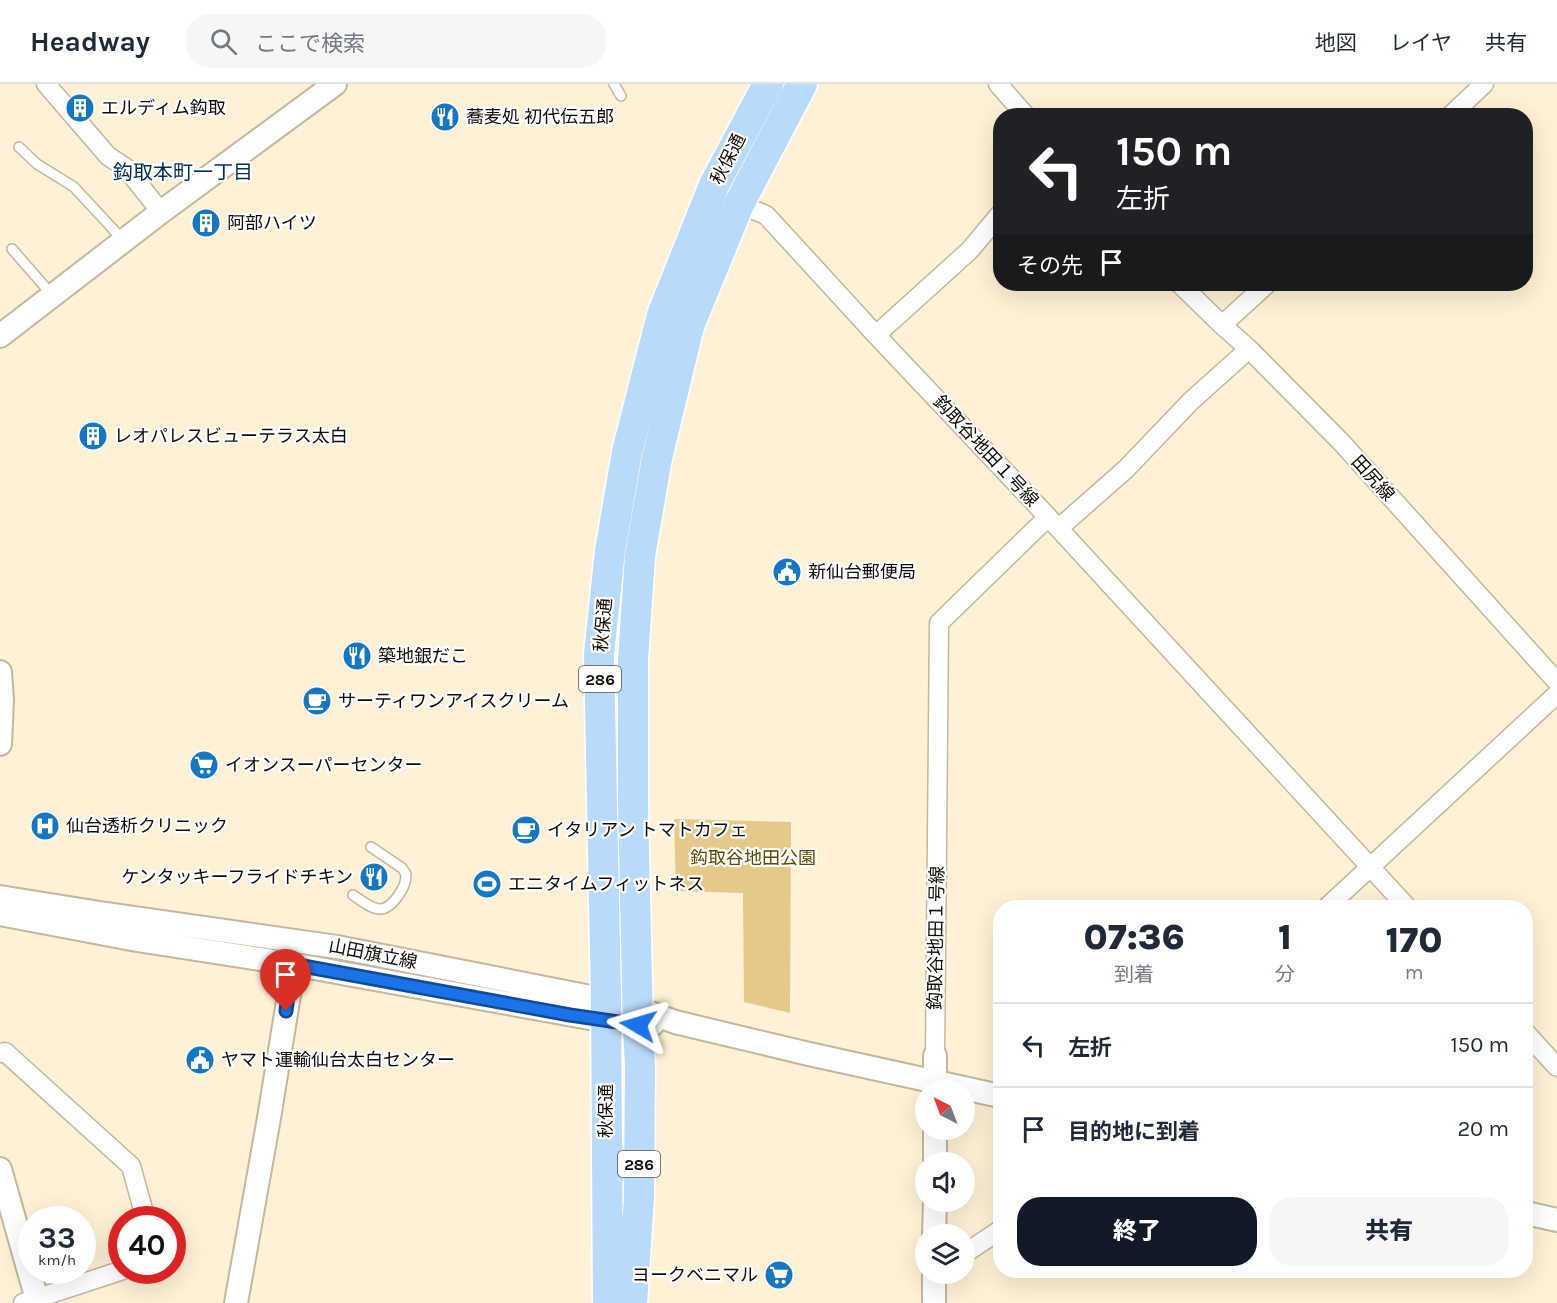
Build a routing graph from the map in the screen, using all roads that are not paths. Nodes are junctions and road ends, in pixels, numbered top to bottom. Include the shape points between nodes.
1 (46, 84) edge
2 (614, 84) edge
3 (768, 84) edge
4 (802, 84) edge
5 (998, 84) edge
6 (1484, 84) edge
7 (323, 87) edge
8 (621, 96) dead end
9 (1019, 108) edge
10 (1458, 108) edge
11 (19, 147) dead end
12 (740, 204) junction
13 (161, 212) junction
14 (993, 222) edge
15 (124, 241) junction
16 (12, 249) dead end
17 (1186, 291) edge
18 (1260, 291) edge
19 (53, 296) junction
20 (1222, 325) junction
21 (876, 335) junction
22 (0, 336) edge
23 (1249, 349) junction
24 (1054, 523) junction
25 (0, 672) edge
26 (1557, 682) edge
27 (1557, 694) edge
28 (0, 744) edge
29 (371, 847) dead end
30 (1370, 867) junction
31 (353, 895) dead end
32 (0, 897) edge
33 (1335, 900) edge
34 (1401, 900) edge
35 (0, 915) edge
36 (292, 964) junction
37 (606, 1010) junction
38 (637, 1017) junction
39 (1533, 1041) edge
40 (0, 1053) edge
41 (935, 1056) joint
42 (1557, 1067) edge
43 (935, 1080) edge
44 (915, 1081) edge
45 (975, 1092) edge
46 (993, 1095) edge
47 (0, 1169) edge
48 (142, 1206) edge
49 (1533, 1215) edge
50 (1557, 1220) edge
51 (993, 1235) edge
52 (975, 1247) edge
53 (108, 1275) edge
54 (934, 1284) edge
55 (32, 1302) edge
56 (236, 1303) edge
57 (608, 1303) edge
58 (632, 1303) edge
59 (934, 1303) edge

1 - 13 street via 108,156 126,168
2 - 8 lane
3 - 37 highway, 秋保通 / 286 via 714,185 662,315 627,452 610,551 599,654
4 - 12 highway, 秋保通 / 286
5 - 9 street
6 - 10 street
7 - 13 street
11 - 15 lane via 74,187
12 - 21 street, 鈎取谷地田１号線 via 766,215
12 - 38 highway, 秋保通 / 286 via 689,326 657,458 640,556 633,660
13 - 15 street
14 - 21 street via 970,250
15 - 19 street
16 - 19 lane
17 - 20 street, 田尻線
18 - 20 street
19 - 22 street
20 - 23 street, 田尻線
21 - 24 street, 鈎取谷地田１号線
23 - 24 street via 1126,468
23 - 26 street, 田尻線 via 1342,443
24 - 30 street
24 - 41 street, 鈎取谷地田１号線 via 939,623
25 - 28 street
27 - 30 street
29 - 31 lane via 402,868 406,874 404,887 393,903 383,909
30 - 33 street
30 - 34 street
32 - 37 street, 山田旗立線 via 337,947
35 - 36 street, 山田旗立線
36 - 37 street, 山田旗立線
36 - 56 street
37 - 38 street, 山田旗立線
37 - 57 highway, 秋保通 / 286
38 - 44 street, 山田旗立線 via 675,1022
38 - 58 highway, 秋保通 / 286 via 639,1198
39 - 42 street
40 - 48 street via 5,1052 131,1166
41 - 43 street
45 - 46 street, 山田旗立線
47 - 55 street
49 - 50 street
51 - 52 street
53 - 55 street
54 - 59 street

